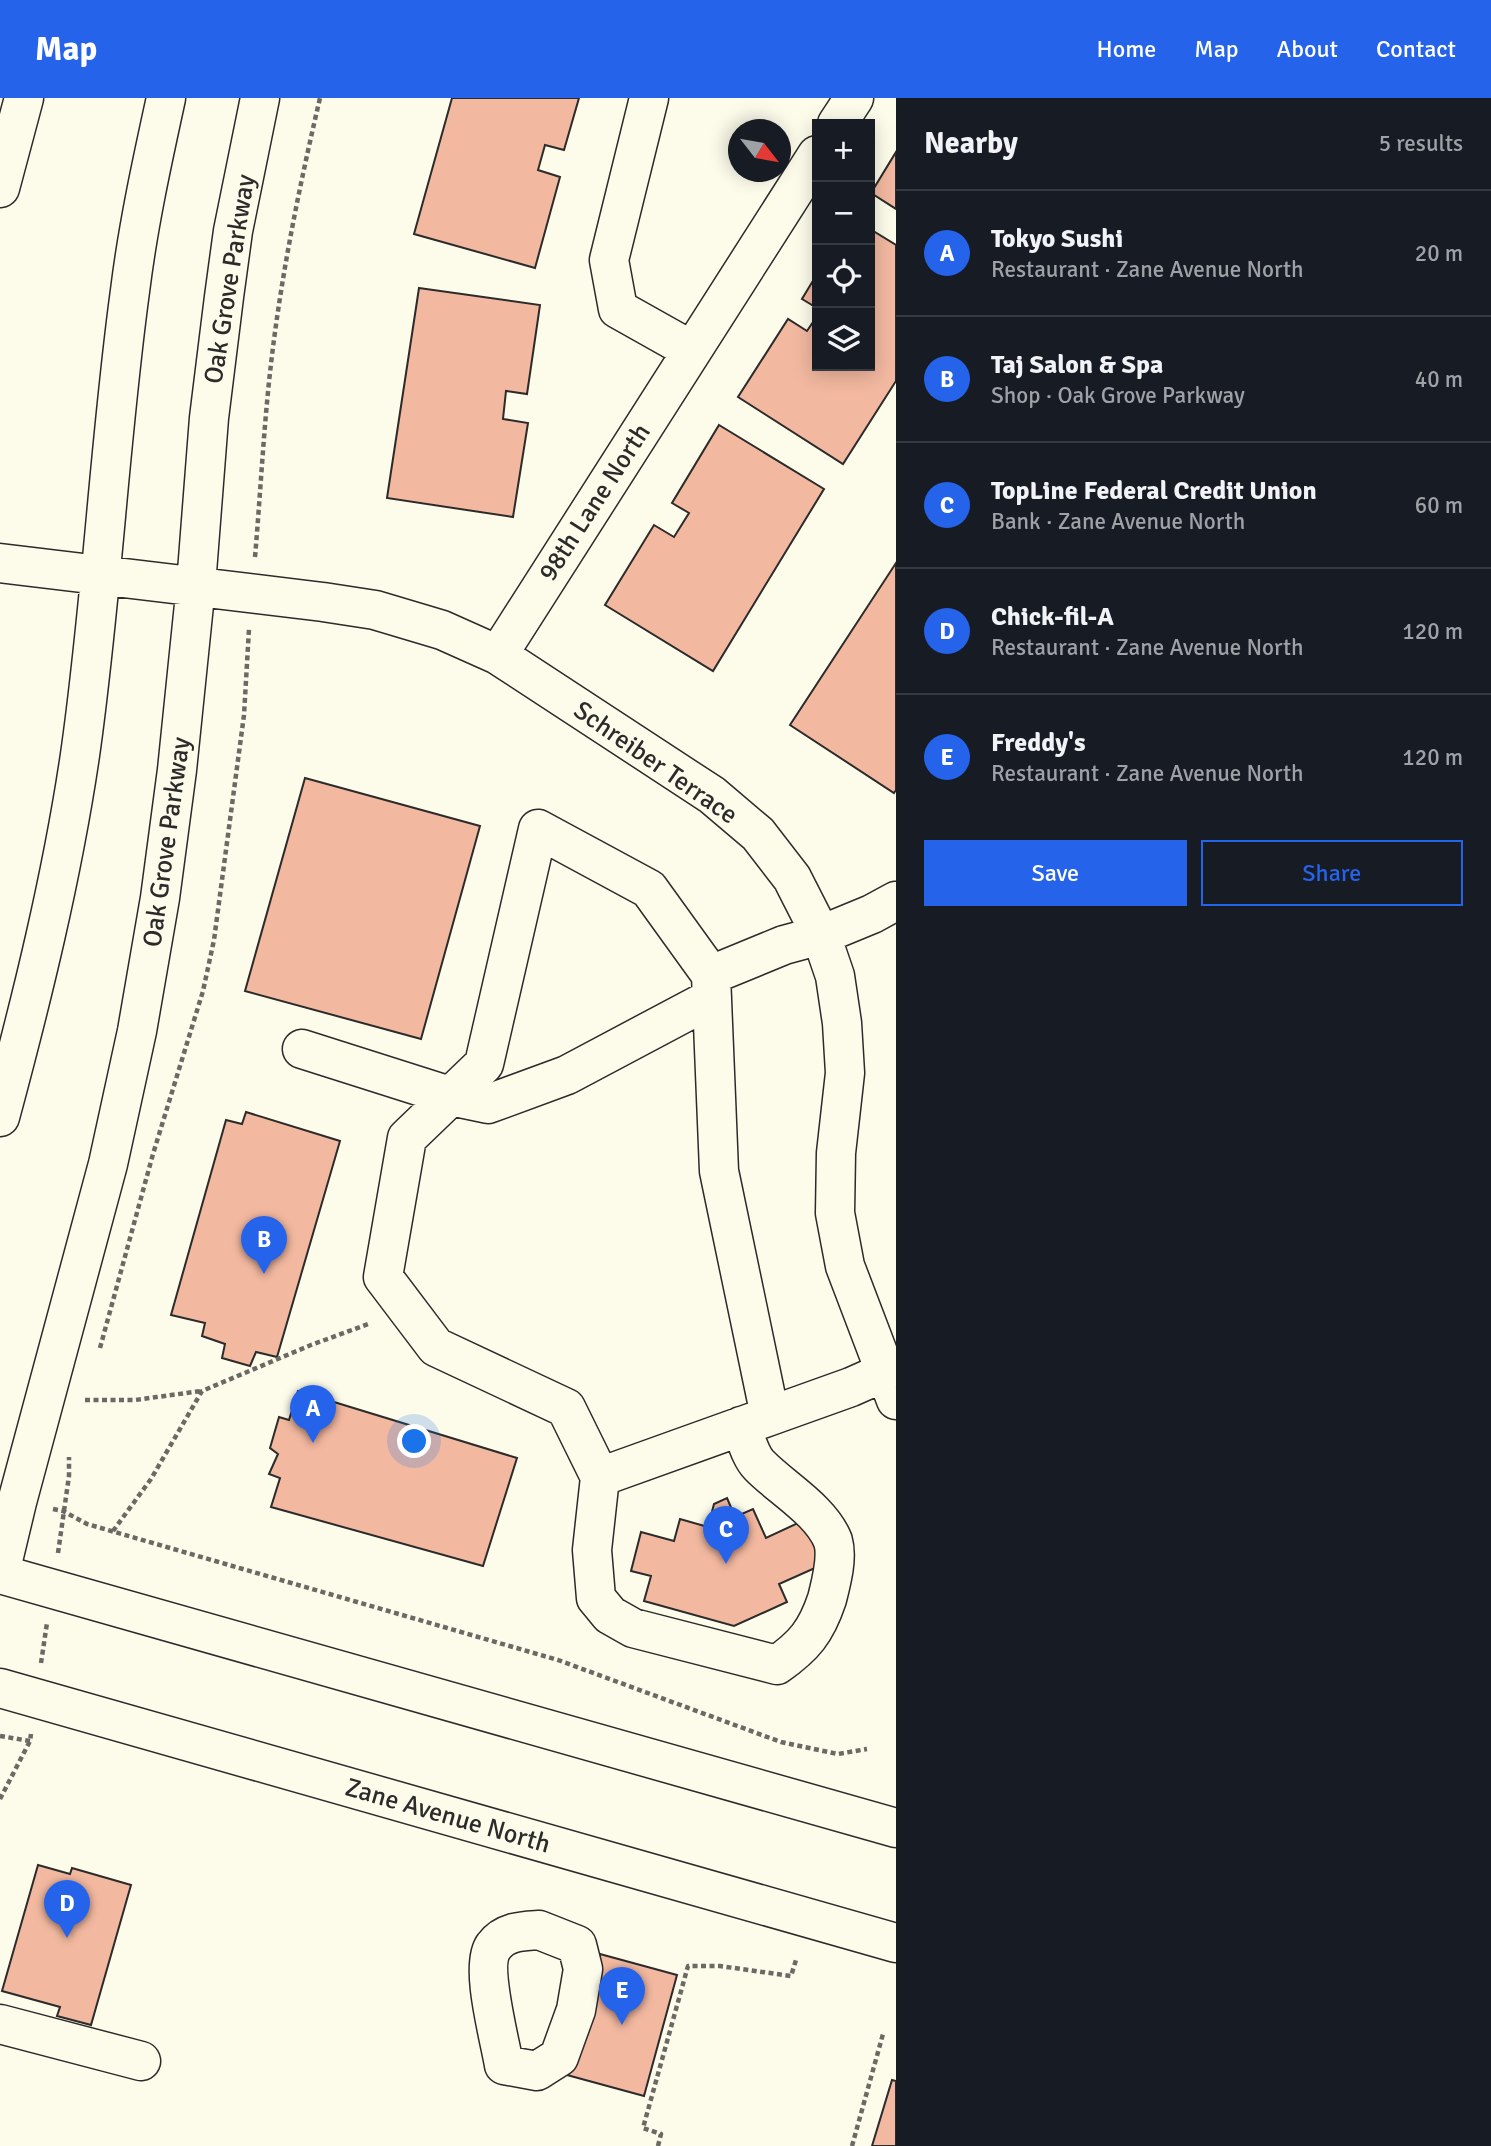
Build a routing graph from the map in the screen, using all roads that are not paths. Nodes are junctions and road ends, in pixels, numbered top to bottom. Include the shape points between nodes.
1 (24, 98) edge
2 (166, 98) edge
3 (260, 98) edge
4 (649, 98) edge
5 (854, 98) edge
6 (840, 119) edge
7 (812, 163) edge
8 (0, 188) edge
9 (691, 350) junction
10 (0, 563) edge
11 (102, 576) junction
12 (196, 585) junction
13 (498, 655) junction
14 (896, 901) edge
15 (821, 934) junction
16 (712, 987) junction
17 (302, 1049) dead end
18 (450, 1096) junction
19 (0, 1117) edge
20 (892, 1380) edge
21 (756, 1421) junction
22 (600, 1477) junction
23 (0, 1574) edge
24 (0, 1688) edge
25 (895, 1825) edge
26 (896, 1943) edge
27 (0, 2024) edge
28 (141, 2061) dead end

1 - 8 street
2 - 11 street via 130,290
3 - 12 street, Oak Grove Parkway via 224,297
4 - 9 street via 609,260 618,309
5 - 6 street
7 - 9 street, 98th Lane North
9 - 13 street, 98th Lane North
10 - 11 street, Schreiber Terrace
11 - 12 street, Schreiber Terrace
11 - 19 street via 79,756 58,872
12 - 13 street, Schreiber Terrace via 375,610
12 - 23 street, Oak Grove Parkway via 176,783 137,1031 108,1164
13 - 15 street, Schreiber Terrace via 712,795 758,834 792,878
14 - 15 street
15 - 16 street via 784,945
15 - 20 street, Schreiber Terrace via 835,976 845,1073 835,1213 845,1266
16 - 18 street via 567,1075 488,1104
16 - 18 street via 649,889 538,829 484,1064
16 - 21 street via 719,1171
17 - 18 street
18 - 22 street via 407,1138 383,1277 436,1347 566,1408
20 - 21 street via 850,1387
21 - 22 street
21 - 22 street via 757,1463 815,1515 833,1542 834,1576 813,1632 800,1649 777,1665 633,1628 610,1615 596,1598 592,1550
23 - 25 street
24 - 26 street, Zane Avenue North
27 - 28 street

